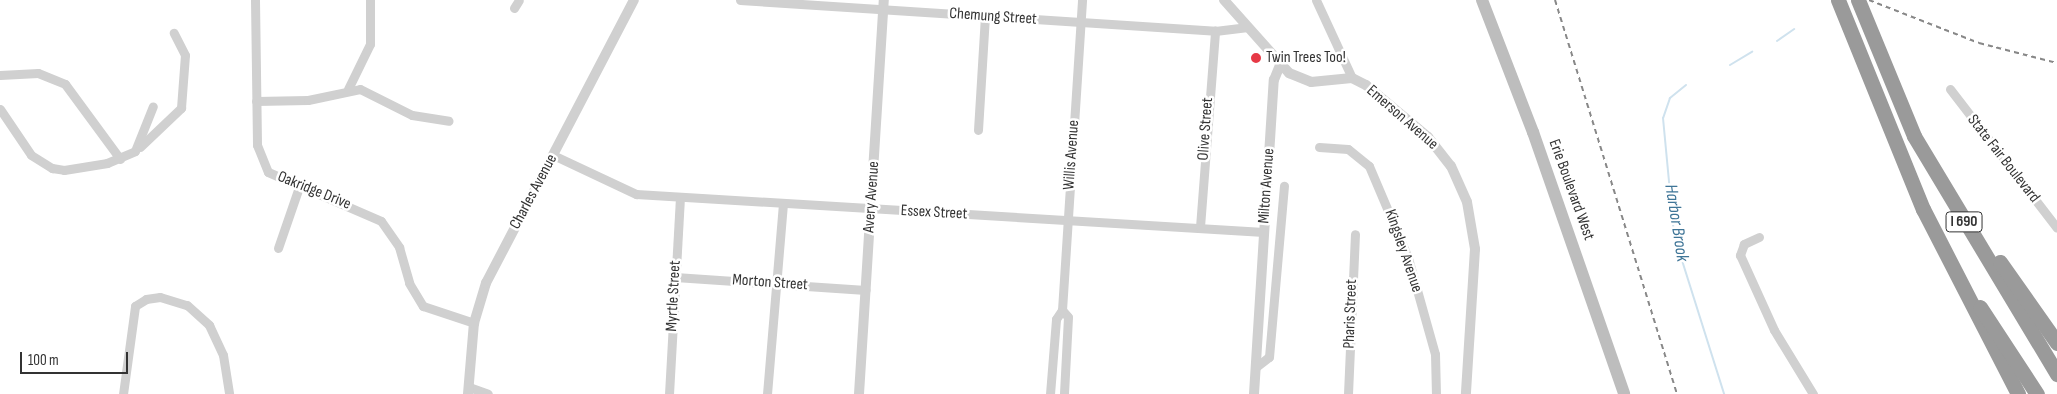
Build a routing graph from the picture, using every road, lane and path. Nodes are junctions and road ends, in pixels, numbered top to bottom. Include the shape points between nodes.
1 (255, 0) edge
2 (370, 0) edge
3 (634, 0) edge
4 (740, 0) edge
5 (1082, 0) edge
6 (1224, 0) edge
7 (1316, 0) edge
8 (1482, 0) edge
9 (1838, 0) edge
10 (1858, 0) edge
11 (884, 5) edge
12 (985, 17) junction
13 (1080, 22) junction
14 (1246, 27) junction
15 (1215, 31) junction
16 (174, 33) dead end
17 (1280, 65) junction
18 (0, 75) edge
19 (1352, 78) junction
20 (348, 89) junction
21 (1950, 89) dead end
22 (256, 101) junction
23 (153, 106) dead end
24 (0, 109) edge
25 (449, 121) dead end
26 (978, 130) dead end
27 (140, 147) junction
28 (1319, 147) dead end
29 (553, 155) junction
30 (120, 159) junction
31 (1284, 186) dead end
32 (299, 187) junction
33 (1943, 188) junction
34 (680, 197) junction
35 (783, 204) junction
36 (871, 210) junction
37 (1067, 220) junction
38 (1200, 227) junction
39 (2057, 228) edge
40 (1264, 232) junction
41 (1355, 234) dead end
42 (1760, 237) dead end
43 (278, 248) dead end
44 (1945, 251) junction
45 (675, 277) junction
46 (776, 283) junction
47 (866, 290) junction
48 (1062, 310) junction
49 (474, 323) junction
50 (2057, 343) edge
51 (1256, 367) junction
52 (2057, 374) edge
53 (468, 390) edge
54 (123, 394) edge
55 (229, 394) edge
56 (488, 394) edge
57 (669, 394) edge
58 (767, 394) edge
59 (859, 394) edge
60 (1050, 394) edge
61 (1064, 394) edge
62 (1254, 394) edge
63 (1348, 394) edge
64 (1436, 394) edge
65 (1466, 394) edge
66 (1624, 394) edge
67 (1813, 394) edge
68 (2018, 394) edge
69 (2038, 394) edge

1 - 22 street, Oakridge Drive
2 - 20 street via 370,44
3 - 29 street, Charles Avenue
4 - 11 street, Chemung Street
5 - 13 street, Willis Avenue
6 - 14 street
7 - 19 street, Emerson Avenue
8 - 66 main road, Erie Boulevard West via 1533,132
9 - 44 highway, I 690 via 1909,177
10 - 33 highway, I 690 via 1914,136
11 - 12 street, Chemung Street
11 - 36 street, Avery Avenue
12 - 13 street, Chemung Street
12 - 26 street
13 - 15 street, Chemung Street
13 - 37 street, Willis Avenue
14 - 15 street, Chemung Street
14 - 17 street
15 - 38 street, Olive Street
16 - 27 street via 185,55 181,108
17 - 19 street via 1311,82
17 - 40 street, Milton Avenue via 1274,80
18 - 30 street via 38,73 65,84
19 - 65 street, Emerson Avenue via 1366,85 1428,137 1452,166 1467,202 1475,249
20 - 22 street via 308,100
20 - 25 street via 360,88 412,115
21 - 39 street, State Fair Boulevard
22 - 32 street, Oakridge Drive via 260,158 275,177
23 - 27 street
24 - 30 street via 31,155 52,168
27 - 30 street
28 - 64 street, Kingsley Avenue via 1348,149 1370,166 1408,258 1435,354
29 - 34 street, Essex Street via 628,193
29 - 49 street, Charles Avenue via 486,284
31 - 51 street via 1269,357
32 - 43 street
32 - 49 street, Oakridge Drive via 381,221 399,247 409,283 423,306
33 - 50 highway
33 - 52 highway, I 690
34 - 35 street, Essex Street
34 - 45 street, Myrtle Street
35 - 36 street, Essex Street
35 - 46 street
36 - 37 street, Essex Street
36 - 47 street, Avery Avenue
37 - 38 street, Essex Street
37 - 48 street, Willis Avenue
38 - 40 street, Essex Street
40 - 51 street, Milton Avenue
41 - 63 street, Pharis Street
42 - 67 street via 1744,244 1740,255 1774,330
44 - 68 highway
44 - 69 highway, I 690
45 - 46 street, Morton Street
45 - 57 street, Myrtle Street
46 - 47 street, Morton Street
46 - 58 street
47 - 59 street, Avery Avenue
48 - 60 street, Willis Avenue via 1056,319
48 - 61 street, Willis Avenue via 1068,317
49 - 53 street, Charles Avenue
51 - 62 street, Milton Avenue
53 - 56 street
54 - 55 street via 135,306 151,298 178,302 203,316 223,355

